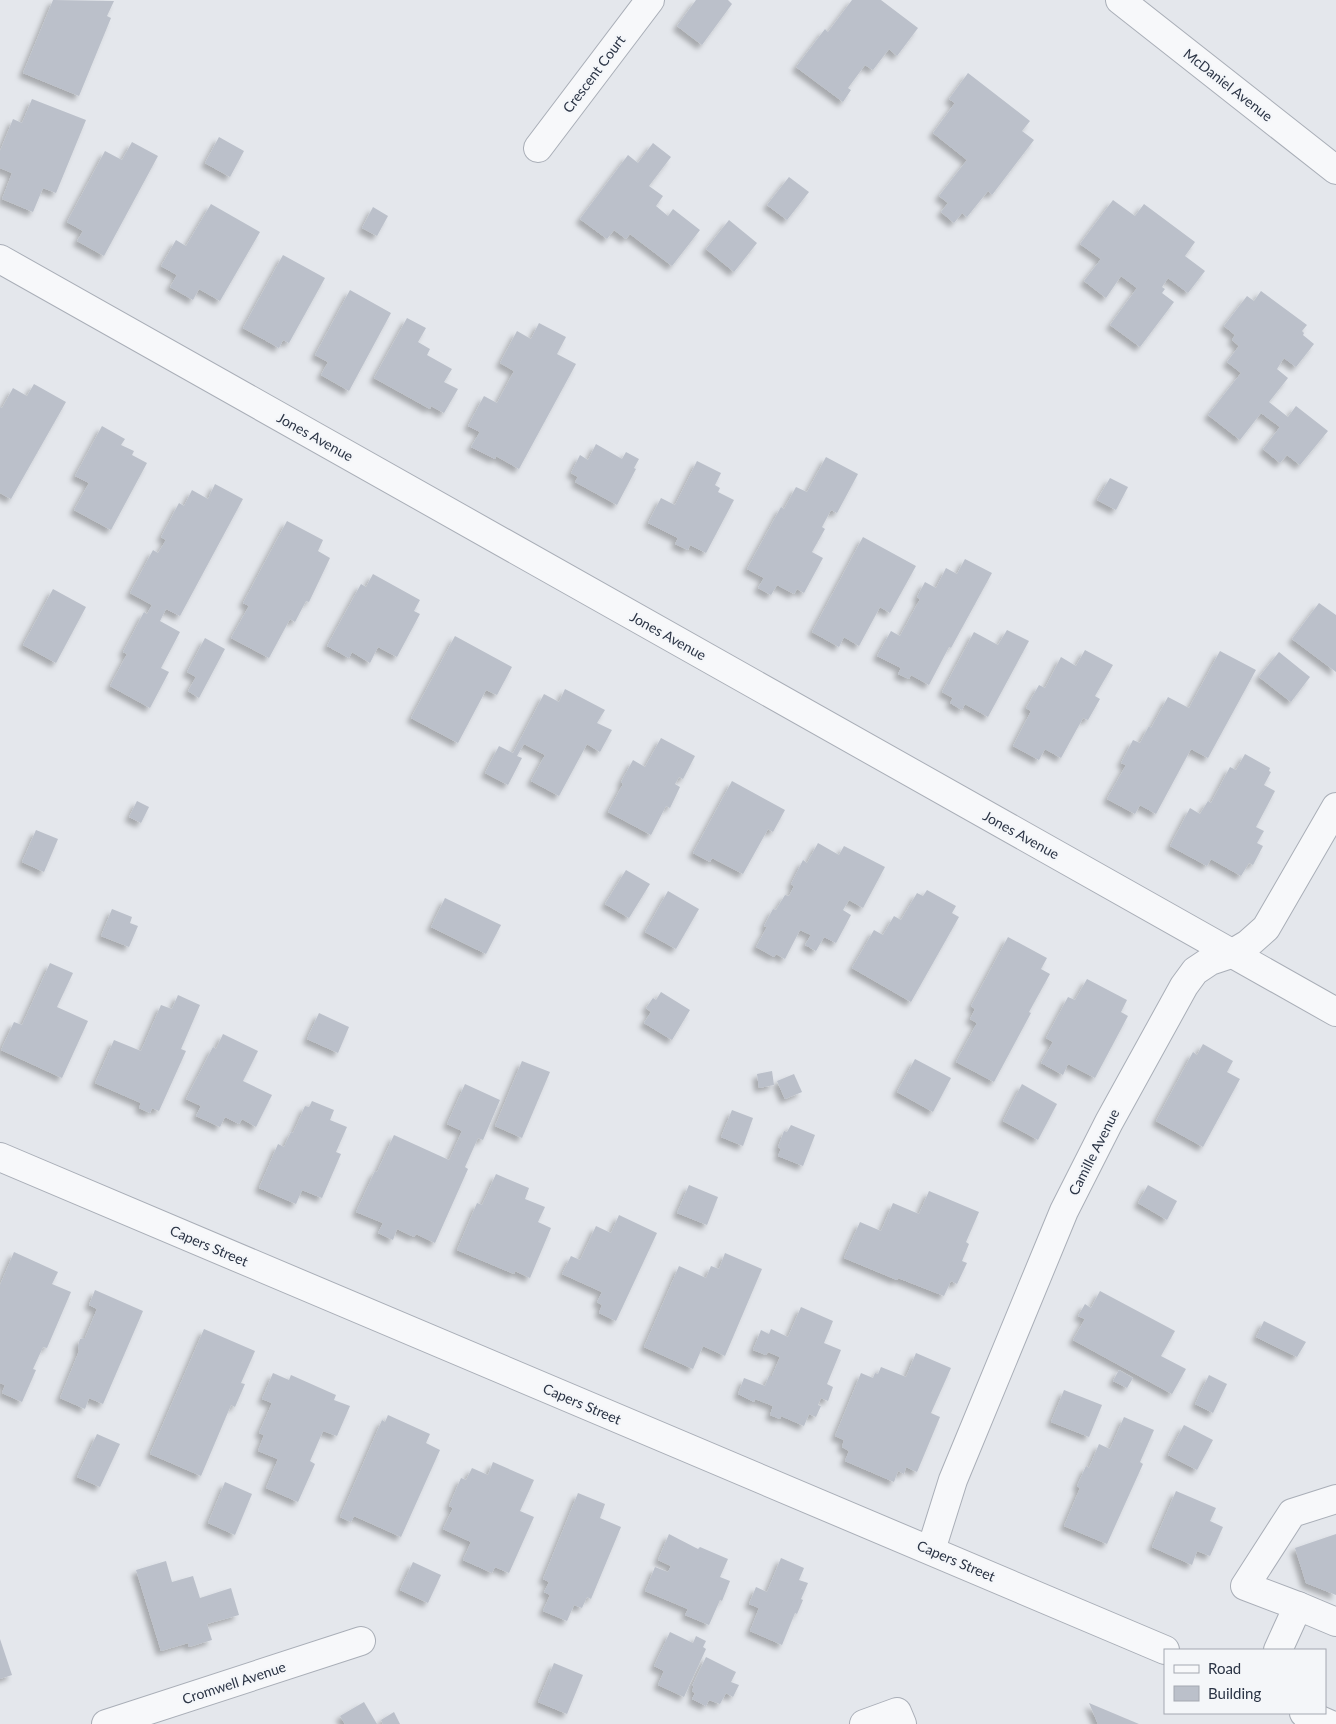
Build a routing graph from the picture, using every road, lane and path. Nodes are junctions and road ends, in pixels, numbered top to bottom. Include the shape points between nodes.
1 (650, 0) edge
2 (1120, 0) edge
3 (538, 148) dead end
4 (1336, 170) edge
5 (0, 259) edge
6 (1336, 807) edge
7 (1231, 954) junction
8 (1336, 1012) edge
9 (0, 1157) edge
10 (1336, 1499) edge
11 (931, 1550) junction
12 (1298, 1606) junction
13 (1336, 1622) edge
14 (361, 1641) dead end
15 (1278, 1649) edge
16 (1164, 1650) edge
17 (1306, 1714) edge
18 (106, 1724) edge
19 (864, 1724) edge
20 (902, 1724) edge
21 (1329, 1724) edge

1 - 3 street, Crescent Court
2 - 4 street, McDaniel Avenue
5 - 7 street, Jones Avenue
6 - 7 street, Camille Avenue via 1266,928
7 - 8 street, Jones Avenue
7 - 11 street, Camille Avenue via 1210,961 1184,986 1064,1211 953,1480
9 - 11 street, Capers Street
10 - 12 street via 1292,1513 1245,1586
11 - 16 street, Capers Street
12 - 13 street
12 - 15 street
14 - 18 street, Cromwell Avenue
17 - 21 street
19 - 20 street via 898,1712

